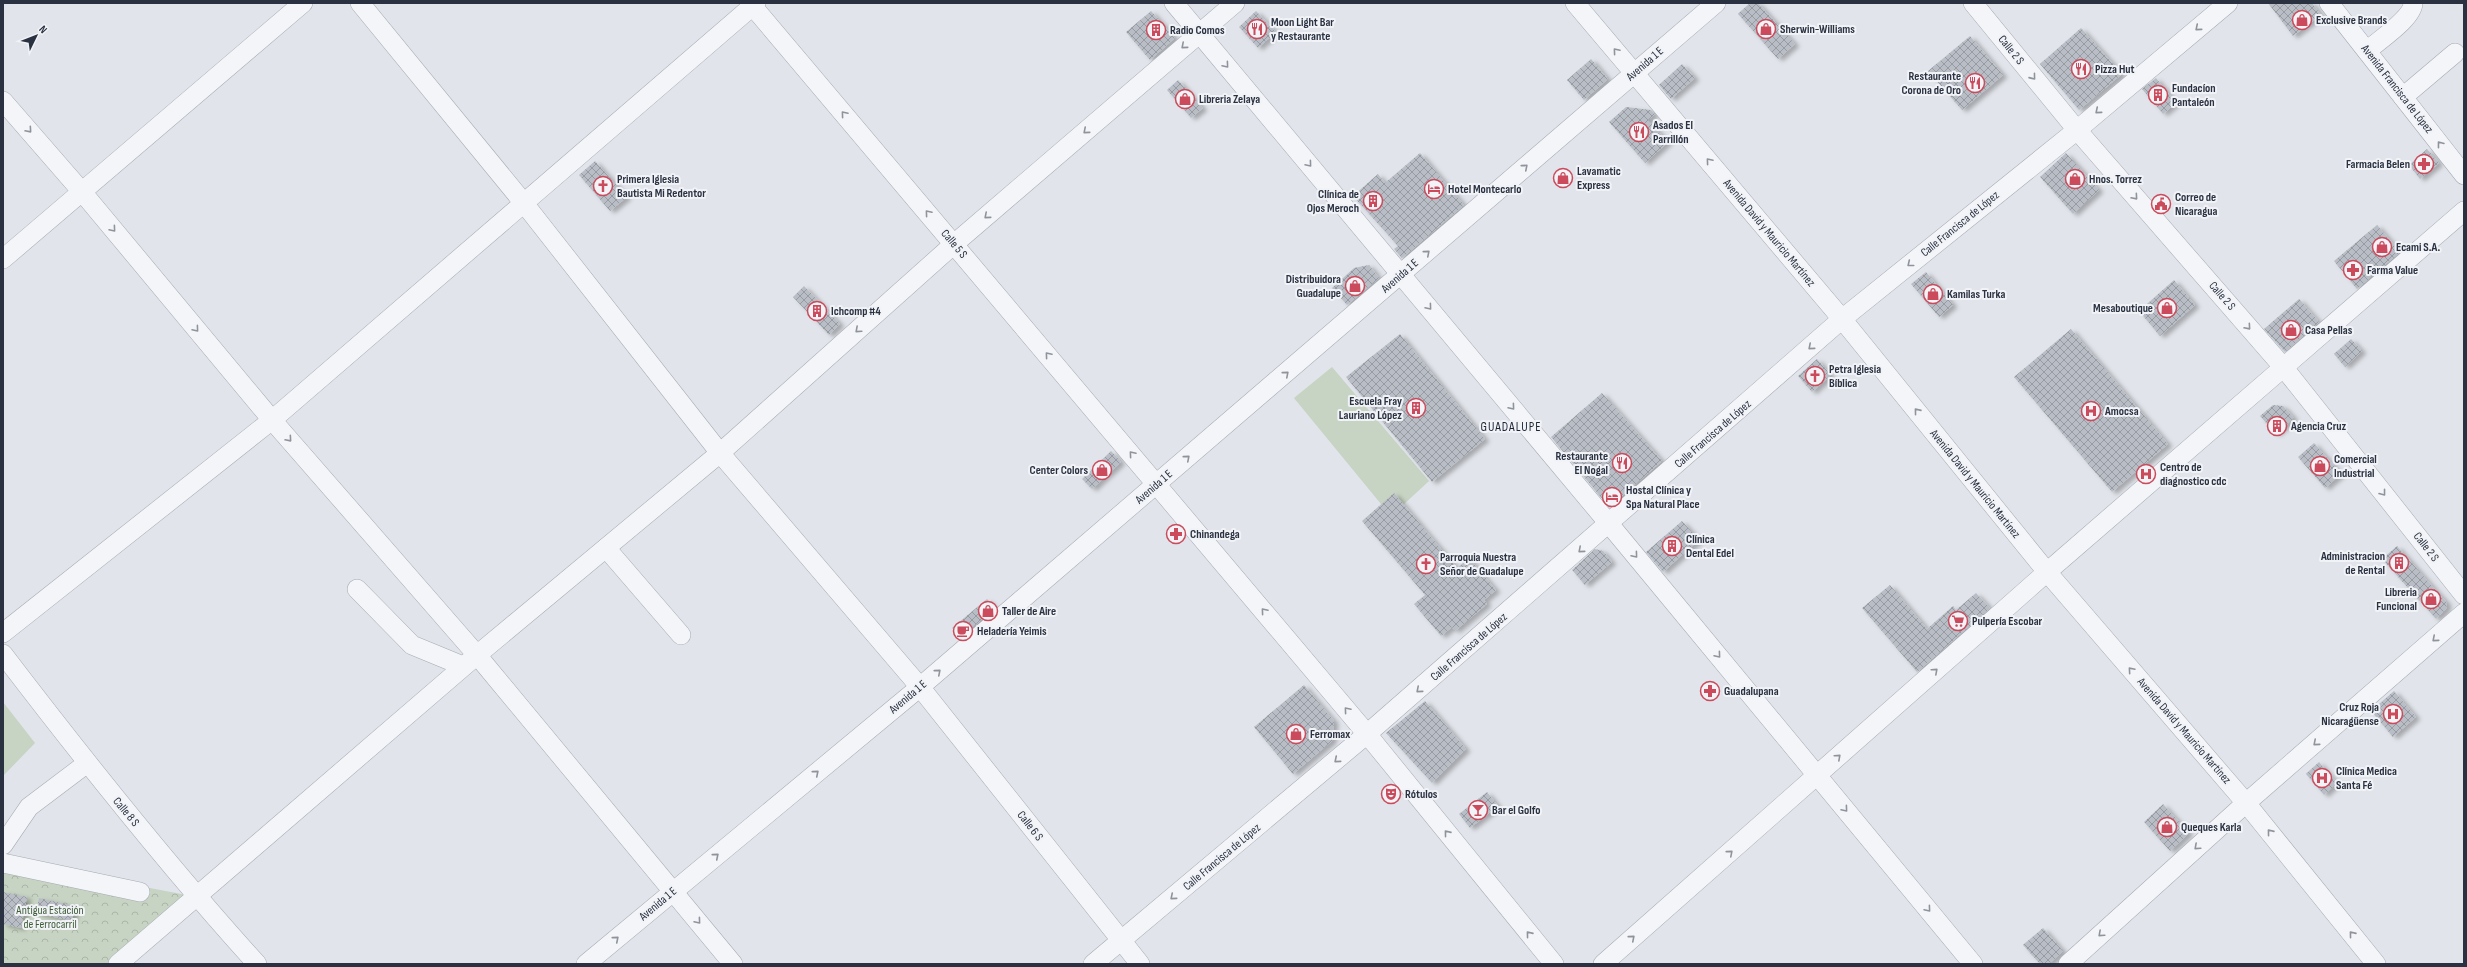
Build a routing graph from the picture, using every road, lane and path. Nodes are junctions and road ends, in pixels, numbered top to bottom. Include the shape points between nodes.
1 (303, 3) edge
2 (360, 3) edge
3 (1174, 3) edge
4 (1236, 3) edge
5 (1575, 3) edge
6 (1716, 3) edge
7 (1973, 3) edge
8 (2228, 3) edge
9 (2329, 3) edge
10 (2413, 3) edge
11 (753, 4) edge
12 (1199, 34) junction
13 (2367, 51) junction
14 (2455, 53) dead end
15 (1634, 73) junction
16 (2403, 97) junction
17 (3, 101) edge
18 (2077, 130) junction
19 (2464, 175) edge
20 (83, 193) junction
21 (523, 202) junction
22 (2464, 211) edge
23 (954, 244) junction
24 (3, 259) edge
25 (1402, 274) junction
26 (1842, 320) junction
27 (2284, 368) junction
28 (272, 420) junction
29 (720, 453) junction
30 (1157, 484) junction
31 (1610, 524) junction
32 (606, 548) junction
33 (2047, 572) junction
34 (357, 589) dead end
35 (2464, 595) edge
36 (2464, 613) edge
37 (3, 633) edge
38 (681, 635) dead end
39 (3, 654) edge
40 (470, 660) junction
41 (920, 687) junction
42 (1367, 734) junction
43 (86, 764) junction
44 (1818, 775) junction
45 (2246, 803) junction
46 (3, 845) edge
47 (3, 863) edge
48 (140, 892) dead end
49 (673, 892) junction
50 (196, 897) junction
51 (1121, 941) junction
52 (118, 964) edge
53 (257, 964) edge
54 (586, 964) edge
55 (733, 964) edge
56 (1093, 964) edge
57 (1140, 964) edge
58 (1554, 964) edge
59 (1603, 964) edge
60 (1973, 964) edge
61 (2068, 964) edge
62 (2376, 964) edge

1 - 20 street
2 - 21 street, Calle 6 S
3 - 12 street
4 - 12 street
15 -> 5 street, Avenida David y Mauricio Martínez
6 - 15 street, Avenida 1 E
7 -> 18 street, Calle 2 S
8 -> 18 street, Calle Francisca de López
9 - 13 street, Avenida Francisca de López
10 - 13 street via 2413,9 2406,17
11 - 21 street
23 -> 11 street, Calle 5 S
12 -> 23 street
12 -> 25 street
13 - 16 street, Avenida Francisca de López
14 - 16 street
25 -> 15 street, Avenida 1 E
26 -> 15 street, Avenida David y Mauricio Martínez
19 -> 16 street, Avenida Francisca de López
17 -> 20 street
18 -> 26 street, Calle Francisca de López
18 -> 27 street, Calle 2 S
20 - 24 street
20 -> 28 street
21 - 28 street
21 - 29 street, Calle 6 S
22 - 27 street
23 -> 29 street
30 -> 23 street, Calle 5 S
30 -> 25 street, Avenida 1 E
25 -> 31 street
26 -> 31 street, Calle Francisca de López
33 -> 26 street, Avenida David y Mauricio Martínez
27 - 33 street
27 -> 35 street, Calle 2 S
28 - 37 street
28 -> 40 street
29 - 32 street
29 - 41 street, Calle 6 S
41 -> 30 street, Avenida 1 E
42 -> 30 street, Calle 5 S
31 -> 42 street, Calle Francisca de López
31 -> 44 street
32 - 38 street
32 - 40 street
44 -> 33 street
45 -> 33 street, Avenida David y Mauricio Martínez
34 - 40 street via 412,645
36 -> 45 street
39 - 43 street, Calle 8 S
40 - 49 street
40 - 50 street
49 -> 41 street, Avenida 1 E
41 - 51 street, Calle 6 S
42 -> 51 street, Calle Francisca de López
58 -> 42 street, Calle 5 S
43 - 46 street via 29,807
43 - 50 street, Calle 8 S
59 -> 44 street
44 -> 60 street
45 -> 61 street
62 -> 45 street, Avenida David y Mauricio Martínez
47 - 48 street
54 -> 49 street, Avenida 1 E
49 -> 55 street
50 - 52 street
50 - 53 street, Calle 8 S
51 - 56 street, Calle Francisca de López
51 - 57 street, Calle 6 S

